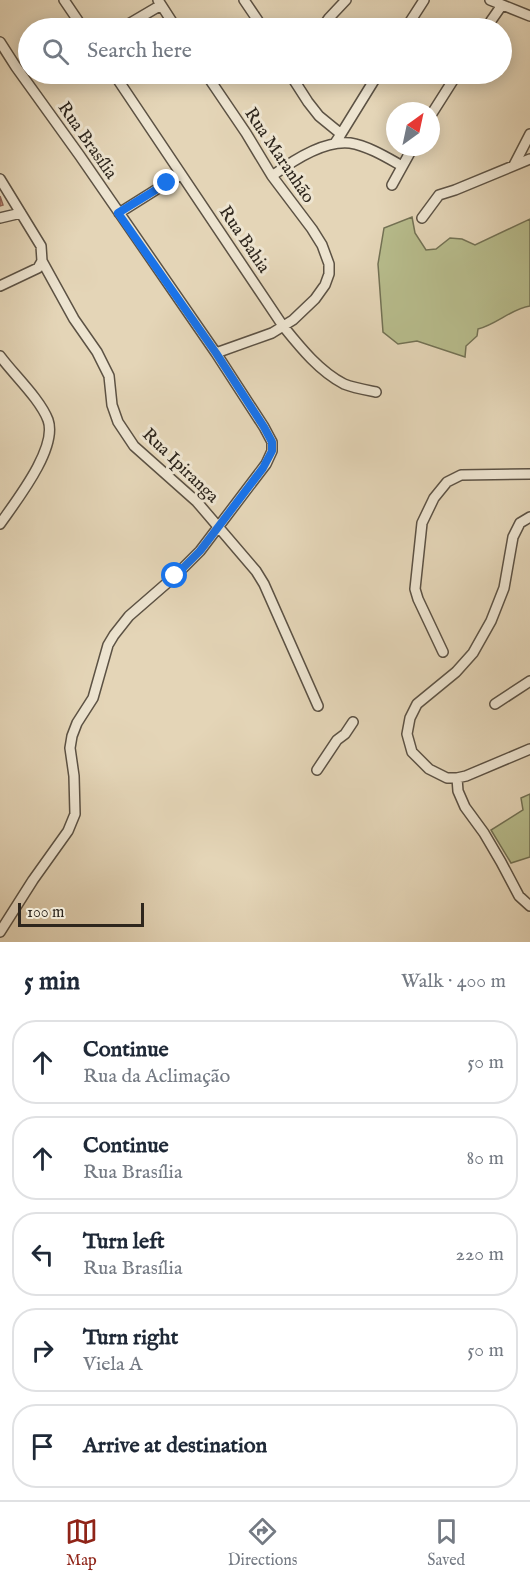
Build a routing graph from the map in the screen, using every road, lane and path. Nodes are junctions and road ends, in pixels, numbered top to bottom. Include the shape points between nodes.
1 (64, 0) edge
2 (244, 0) edge
3 (346, 0) edge
4 (424, 0) edge
5 (490, 0) edge
6 (160, 2) edge
7 (502, 5) junction
8 (530, 16) edge
9 (76, 18) edge
10 (137, 18) edge
11 (170, 18) edge
12 (256, 18) edge
13 (329, 18) edge
14 (412, 18) edge
15 (493, 18) edge
16 (0, 42) edge
17 (18, 70) edge
18 (28, 84) edge
19 (121, 84) edge
20 (213, 84) edge
21 (297, 84) edge
22 (372, 84) edge
23 (451, 84) edge
24 (439, 102) edge
25 (341, 134) junction
26 (530, 134) edge
27 (335, 143) junction
28 (408, 156) edge
29 (530, 159) edge
30 (514, 165) junction
31 (402, 166) junction
32 (181, 174) junction
33 (272, 176) junction
34 (0, 179) edge
35 (392, 185) dead end
36 (21, 213) junction
37 (118, 213) junction
38 (0, 218) edge
39 (422, 218) dead end
40 (42, 261) junction
41 (0, 286) edge
42 (283, 326) junction
43 (216, 353) junction
44 (0, 356) edge
45 (376, 392) dead end
46 (530, 474) edge
47 (530, 517) edge
48 (0, 524) edge
49 (520, 524) junction
50 (530, 524) edge
51 (219, 527) junction
52 (443, 652) dead end
53 (530, 681) edge
54 (495, 705) dead end
55 (318, 706) dead end
56 (353, 722) dead end
57 (530, 749) edge
58 (317, 770) dead end
59 (457, 778) junction
60 (530, 906) edge
61 (0, 932) edge

1 - 9 street
2 - 12 street
3 - 13 street
4 - 14 street
5 - 7 street
6 - 10 street
6 - 11 street
7 - 8 street
7 - 15 street
16 - 17 street, Rua Brasília
18 - 37 street, Rua Brasília
19 - 32 street, Rua Bahia
20 - 33 street, Rua Maranhão
21 - 25 street via 319,116
22 - 25 street
23 - 24 street
25 - 27 street
26 - 30 street
27 - 31 street via 360,146
27 - 33 street
28 - 31 street
29 - 30 street
30 - 39 street via 439,195
31 - 35 street
32 - 37 street
32 - 42 street, Rua Bahia
33 - 42 street, Rua Maranhão via 312,229 329,264 325,285 305,310
34 - 36 street, Rua Ipiranga
36 - 38 street
36 - 40 street, Rua Ipiranga via 40,246
37 - 43 street, Rua Brasília
40 - 41 street via 38,268
40 - 51 street, Rua Ipiranga via 109,376 118,422 134,446
42 - 43 street
42 - 45 street, Rua Bahia via 323,369 345,384
43 - 51 street, Rua Brasília via 272,442 266,464
44 - 48 street via 43,409 50,437 28,483
46 - 52 street via 461,475 447,482 434,498 422,523 415,588
47 - 49 street
49 - 50 street
49 - 59 street via 513,537 504,588 473,653 417,704 410,718 407,734 412,752 429,769 447,778
51 - 55 street, Rua Ipiranga via 264,584
51 - 61 street, Rua Brasília via 175,576 129,616 108,645 93,698 72,736 75,814 68,831
53 - 54 street
56 - 58 street
57 - 59 street
59 - 60 street via 465,807 519,896

